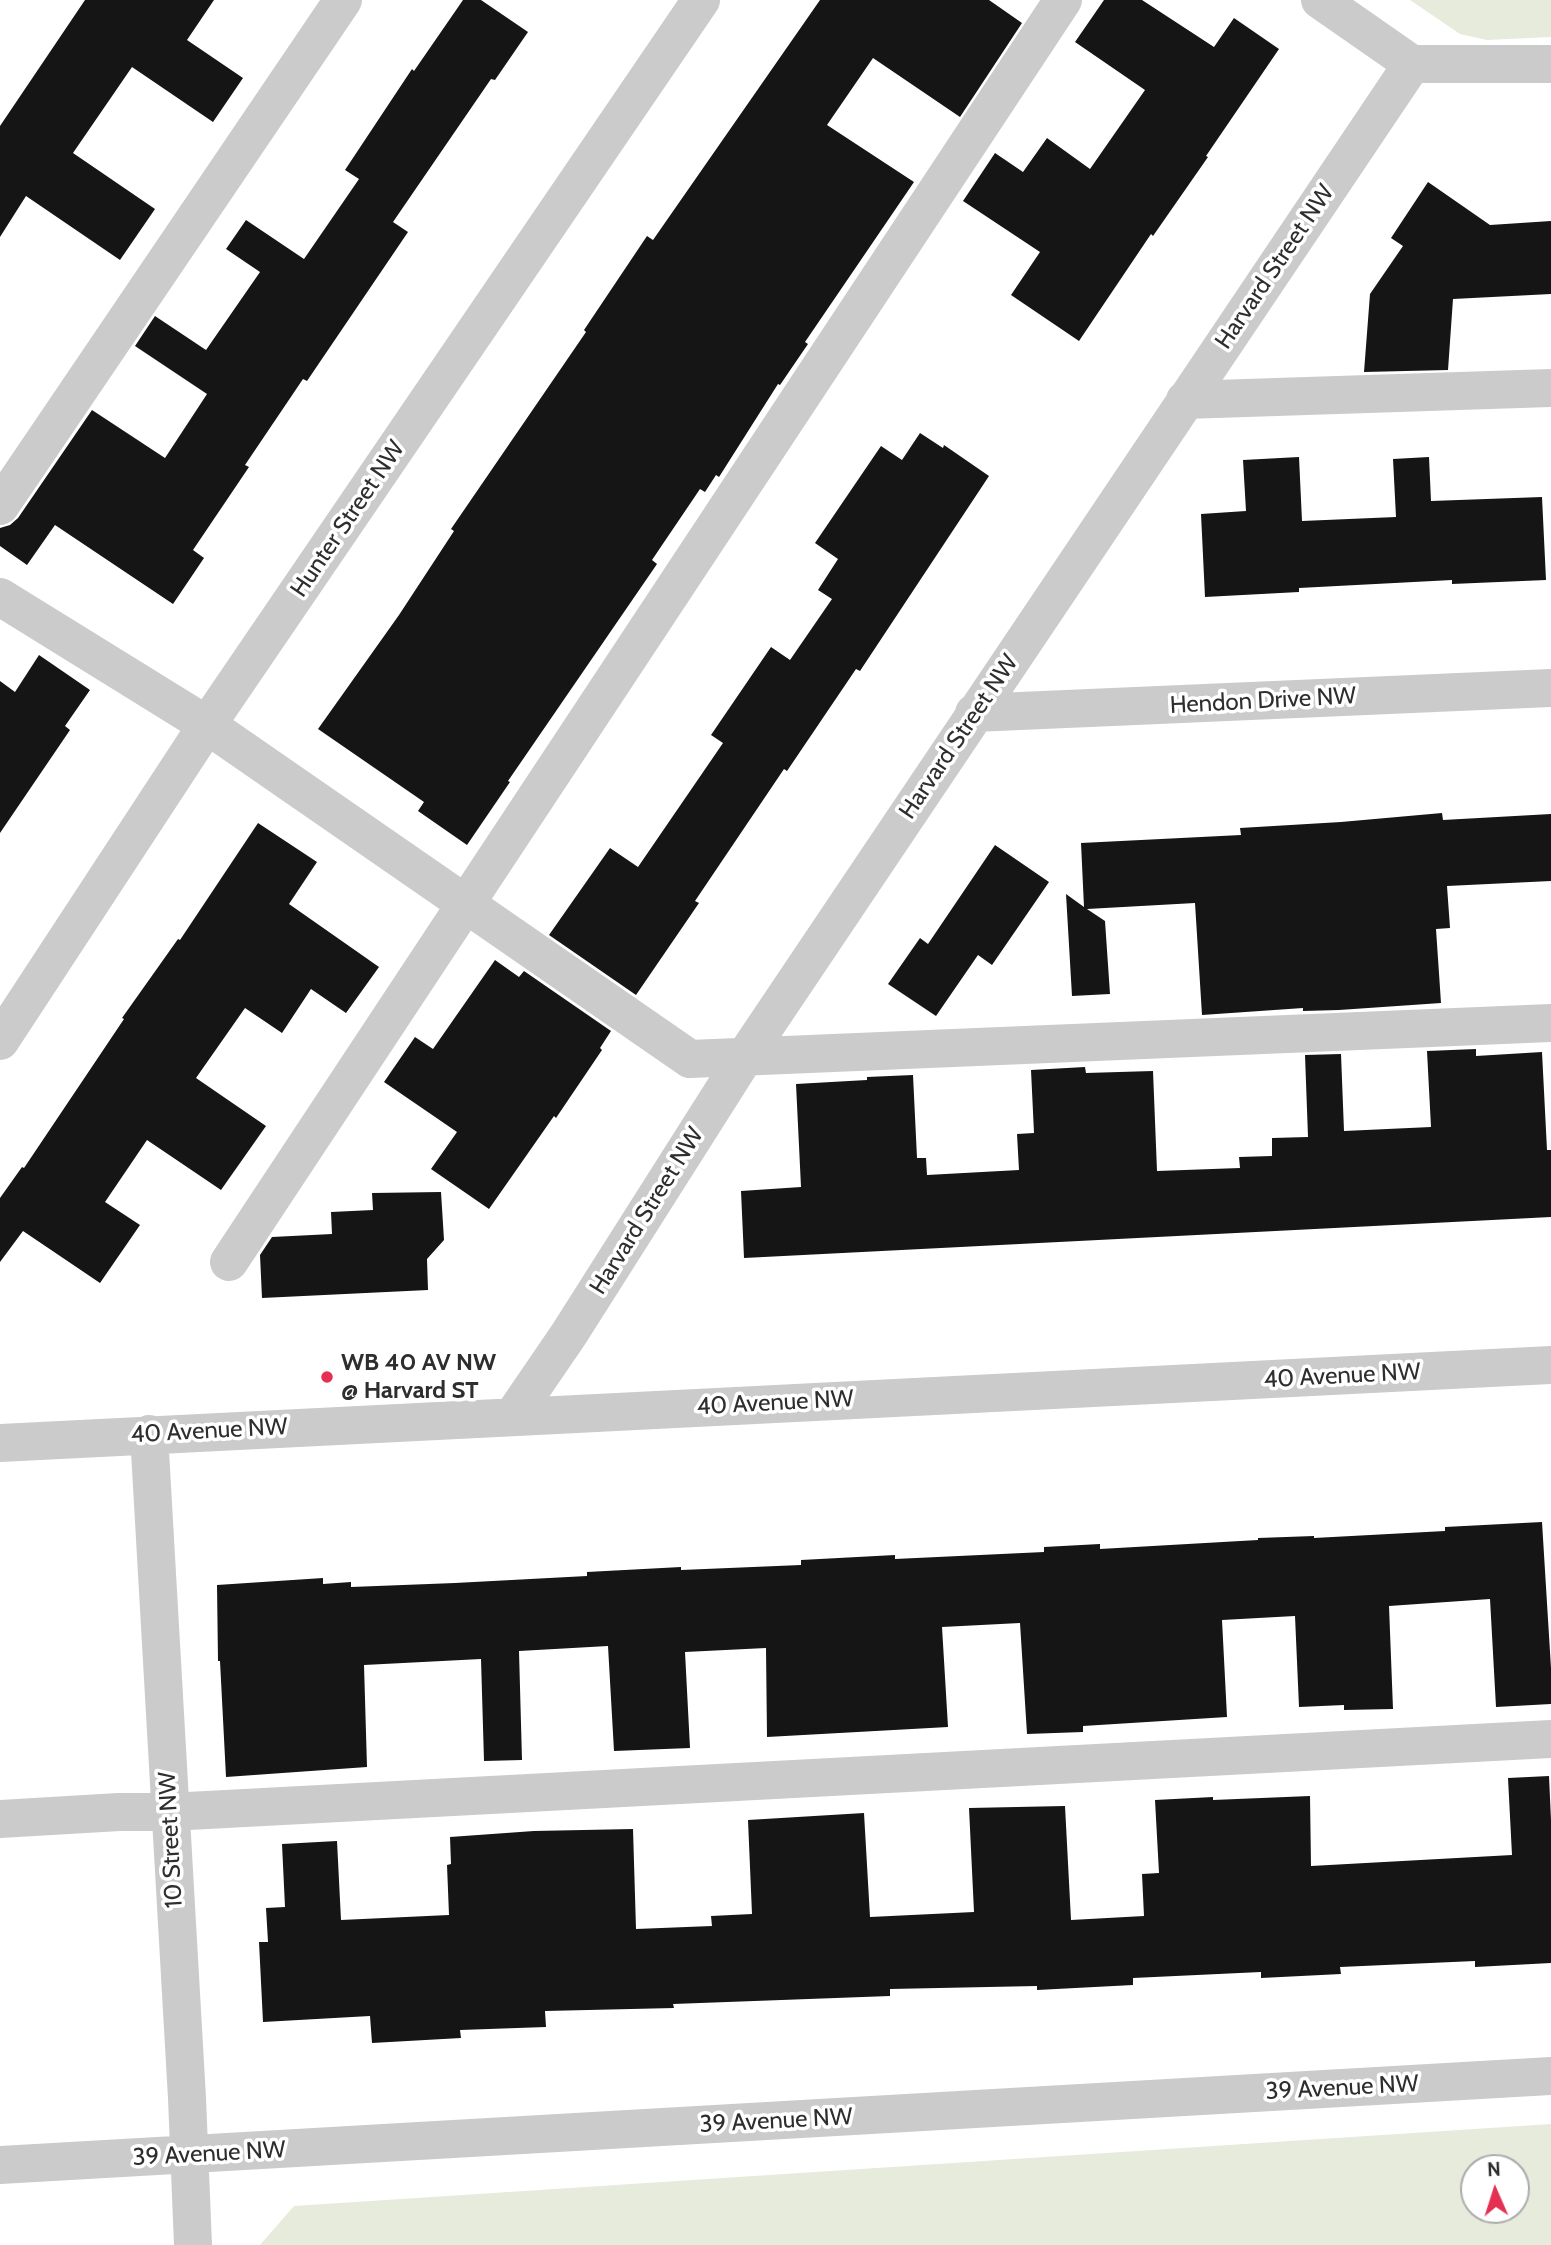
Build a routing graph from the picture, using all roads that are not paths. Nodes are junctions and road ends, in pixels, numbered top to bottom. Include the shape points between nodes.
1 (343, 0) edge
2 (701, 0) edge
3 (1063, 0) edge
4 (1320, 0) edge
5 (1412, 64) junction
6 (1551, 64) edge
7 (1551, 388) edge
8 (1185, 400) junction
9 (0, 506) edge
10 (0, 597) edge
11 (1551, 688) edge
12 (974, 713) junction
13 (208, 724) junction
14 (465, 904) junction
15 (1551, 1023) edge
16 (0, 1041) edge
17 (744, 1058) junction
18 (229, 1262) dead end
19 (1551, 1365) edge
20 (513, 1416) junction
21 (149, 1434) junction
22 (0, 1443) edge
23 (1551, 1739) edge
24 (169, 1812) junction
25 (0, 1819) edge
26 (1551, 2076) edge
27 (188, 2155) junction
28 (0, 2165) edge
29 (193, 2245) edge

1 - 9 street
2 - 13 street, Hunter Street NW
3 - 14 street
4 - 5 street
5 - 6 street
5 - 8 street, Harvard Street NW
7 - 8 street
8 - 12 street, Harvard Street NW
10 - 13 street
11 - 12 street, Hendon Drive NW
12 - 17 street, Harvard Street NW
13 - 14 street
13 - 16 street, Hunter Street NW
14 - 17 street via 690,1059
14 - 18 street
15 - 17 street
17 - 20 street, Harvard Street NW
19 - 20 street, 40 Avenue NW
20 - 21 street, 40 Avenue NW
21 - 22 street, 40 Avenue NW
21 - 24 street, 10 Street NW
23 - 24 street
24 - 25 street
24 - 27 street, 10 Street NW
26 - 27 street, 39 Avenue NW
27 - 28 street, 39 Avenue NW
27 - 29 street, 10 Street NW

